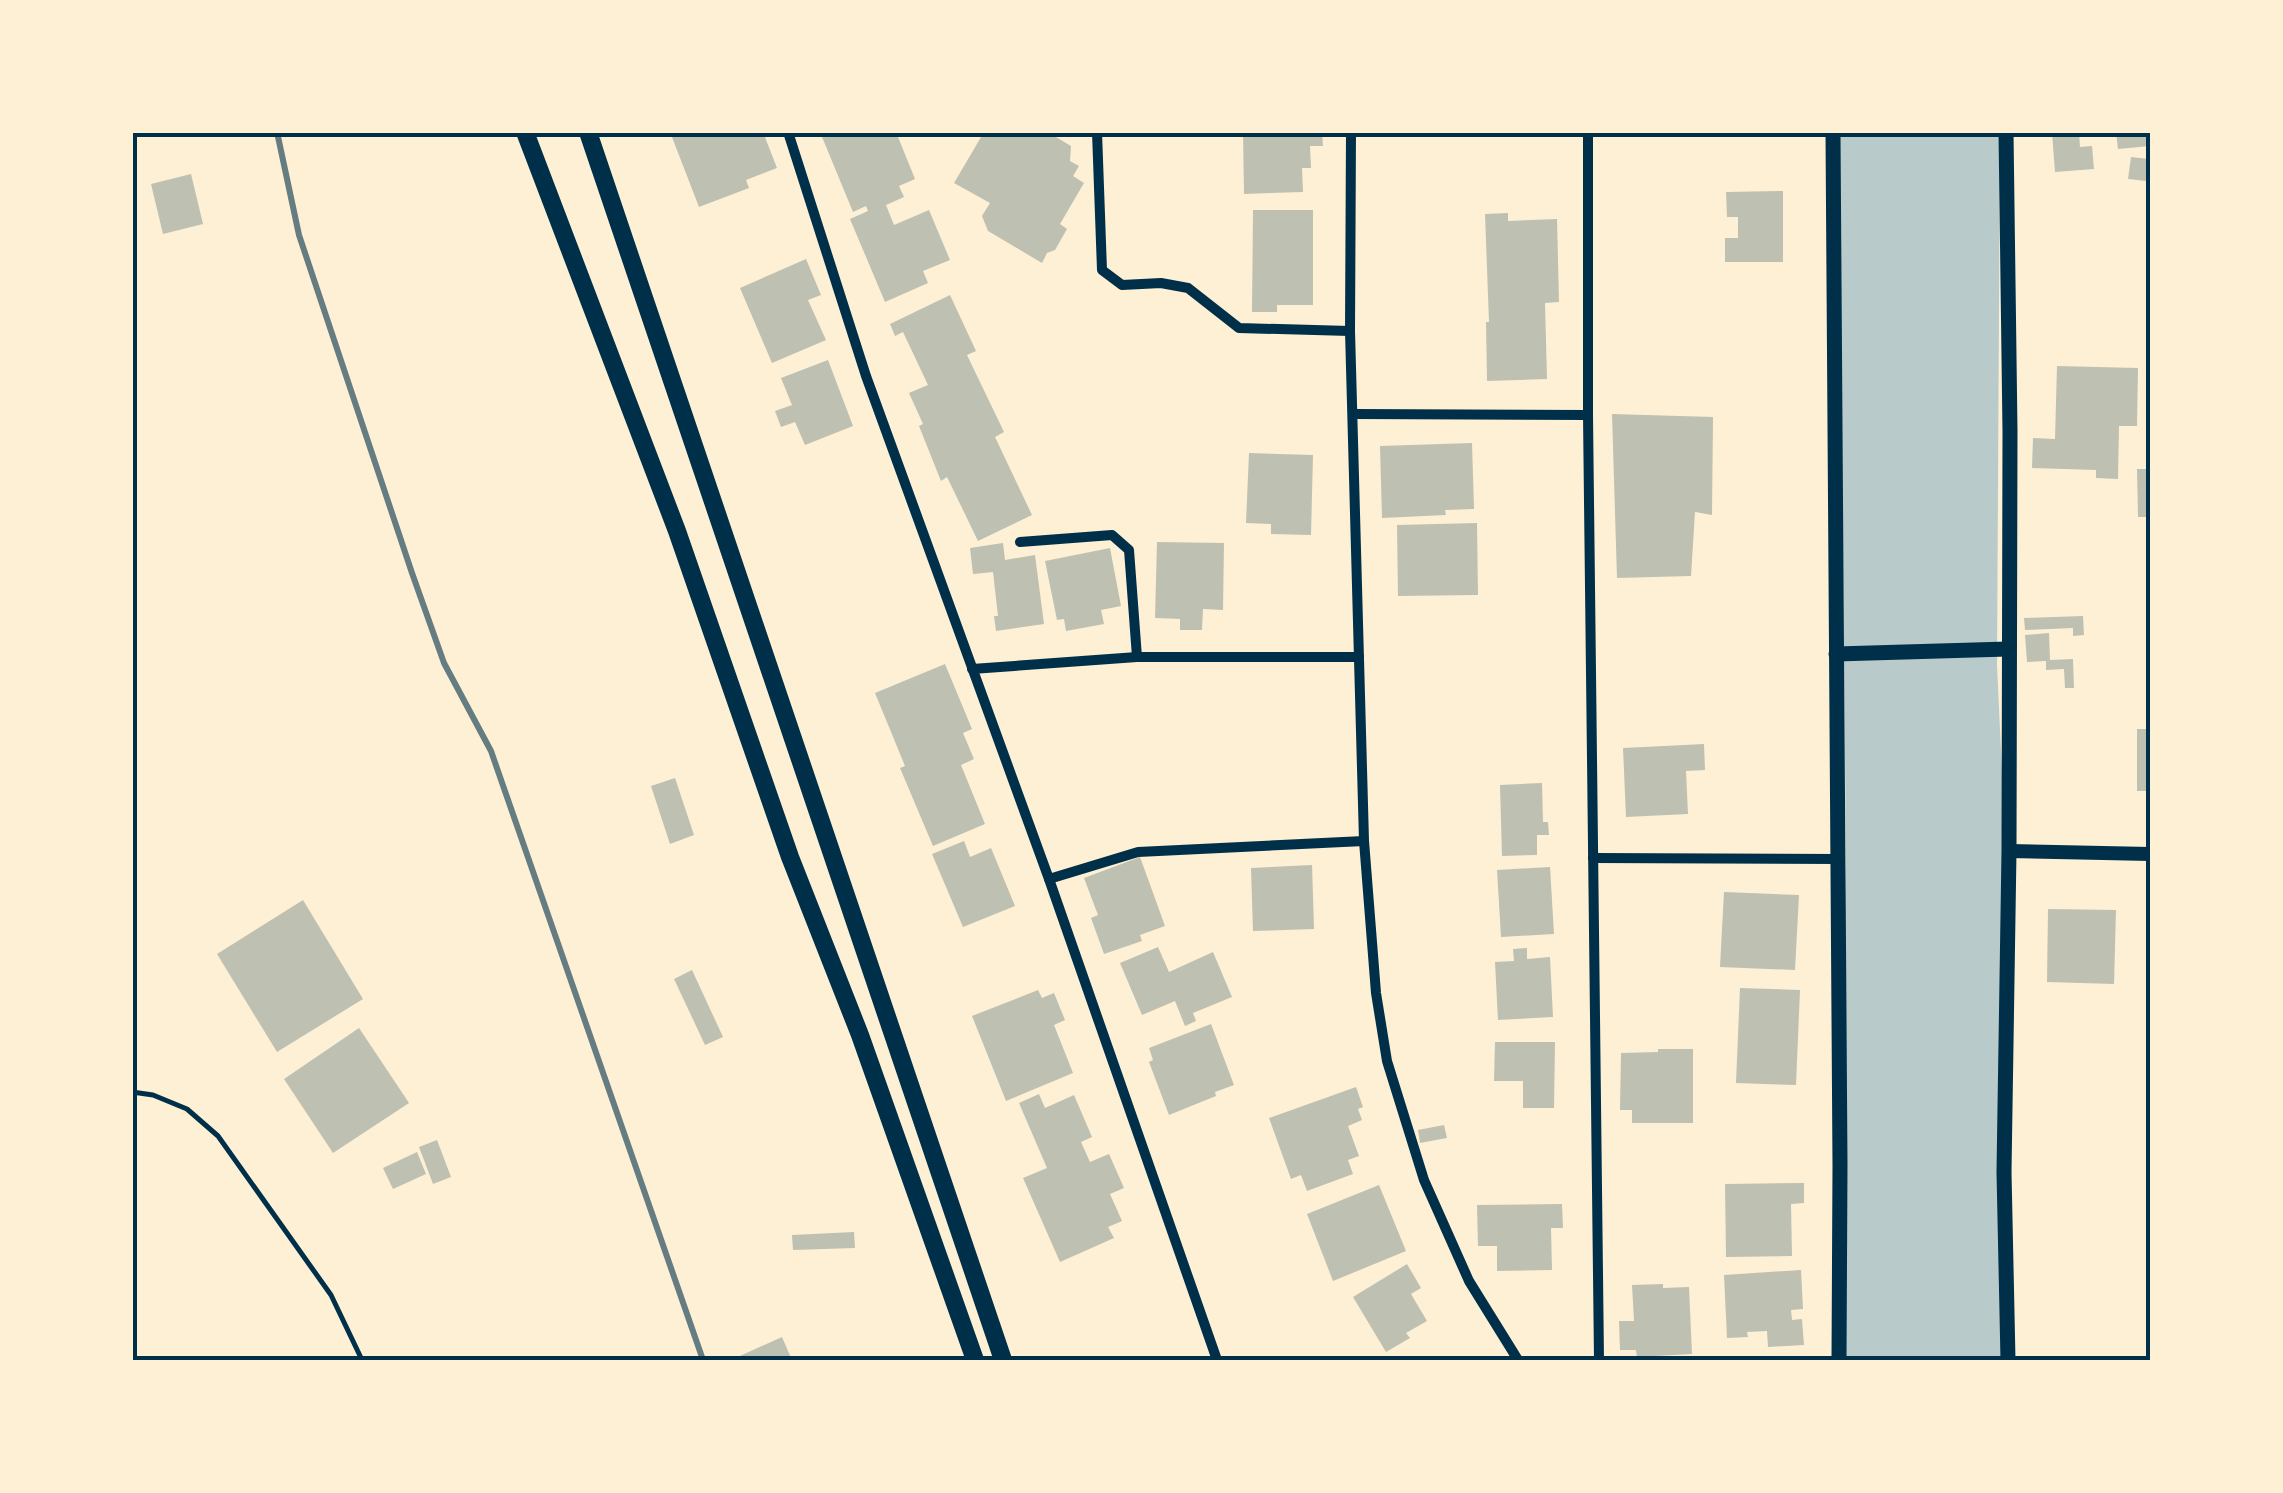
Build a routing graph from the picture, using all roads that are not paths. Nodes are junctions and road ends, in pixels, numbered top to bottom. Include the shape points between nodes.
1 (525, 132) edge
2 (588, 132) edge
3 (788, 132) edge
4 (1097, 132) edge
5 (1351, 132) edge
6 (1588, 132) edge
7 (1833, 132) edge
8 (2006, 132) edge
9 (1350, 331) junction
10 (1354, 414) junction
11 (1588, 415) junction
12 (1020, 542) dead end
13 (2008, 648) junction
14 (1836, 654) junction
15 (1137, 657) junction
16 (1359, 658) junction
17 (972, 669) junction
18 (1364, 841) junction
19 (2009, 851) junction
20 (2150, 854) edge
21 (1593, 858) junction
22 (1838, 859) junction
23 (1049, 879) junction
24 (132, 1092) edge
25 (362, 1360) edge
26 (974, 1360) edge
27 (1003, 1360) edge
28 (1216, 1360) edge
29 (1518, 1360) edge
30 (1599, 1360) edge
31 (1839, 1360) edge
32 (2008, 1360) edge

1 - 26 main road via 677,531
2 - 27 main road
3 - 17 street via 866,376
4 - 9 street via 1102,270 1112,279 1188,288 1238,328
5 - 9 street
6 - 11 street
7 - 14 main road
8 - 13 main road
9 - 10 street
10 - 11 street
10 - 16 street
11 - 21 street
12 - 15 street via 1122,540 1129,550
13 - 14 main road
13 - 19 main road
14 - 22 main road
15 - 16 street
15 - 17 street
16 - 18 street
17 - 23 street
18 - 23 street via 1138,852
18 - 29 street via 1376,993 1407,1129 1462,1266
19 - 20 street
19 - 32 main road
21 - 22 street
21 - 30 street
22 - 31 main road
23 - 28 street
24 - 25 lane via 186,1109 218,1136 331,1295

